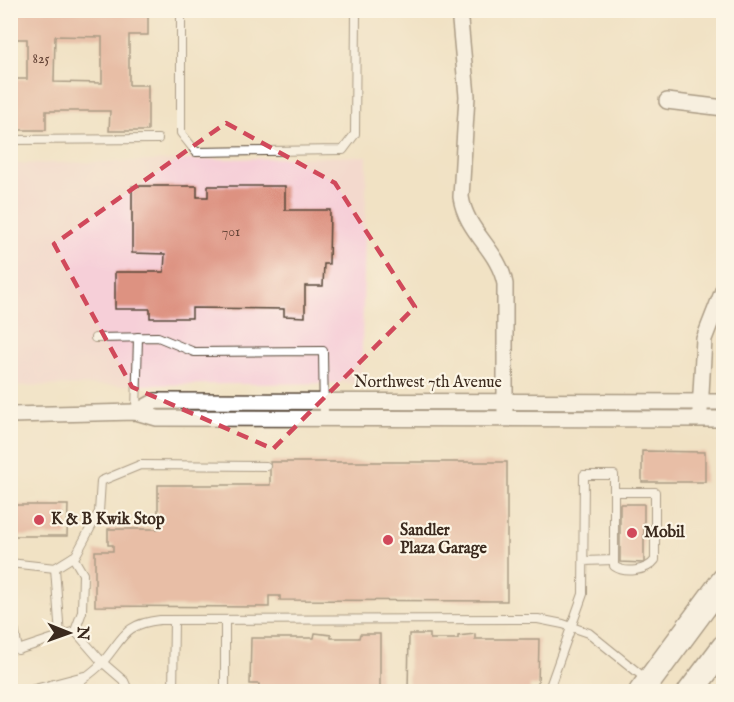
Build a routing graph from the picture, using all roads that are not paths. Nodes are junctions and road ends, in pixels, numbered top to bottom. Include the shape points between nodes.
1 (182, 10) edge
2 (356, 10) edge
3 (459, 10) edge
4 (667, 101) dead end
5 (723, 108) edge
6 (158, 139) dead end
7 (10, 140) edge
8 (723, 288) edge
9 (138, 337) junction
10 (95, 338) dead end
11 (324, 401) junction
12 (505, 401) junction
13 (700, 402) junction
14 (723, 402) edge
15 (136, 412) junction
16 (10, 415) edge
17 (324, 418) junction
18 (505, 419) junction
19 (723, 419) edge
20 (700, 420) junction
21 (266, 466) dead end
22 (614, 492) junction
23 (73, 557) junction
24 (614, 560) junction
25 (584, 561) junction
26 (10, 563) edge
27 (55, 568) junction
28 (723, 580) edge
29 (10, 606) edge
30 (174, 620) junction
31 (225, 620) junction
32 (570, 626) junction
33 (75, 631) junction
34 (60, 636) junction
35 (723, 646) edge
36 (102, 662) junction
37 (88, 675) junction
38 (647, 688) edge
39 (23, 692) edge
40 (64, 692) edge
41 (129, 692) edge
42 (173, 692) edge
43 (225, 692) edge
44 (548, 692) edge
45 (690, 692) edge

1 - 2 lane via 181,133 196,152 343,150 355,134
3 - 12 street via 467,96 461,197 470,226 502,269
4 - 5 street
6 - 7 lane
8 - 13 street via 704,339
9 - 10 lane
9 - 11 lane via 158,337 194,352 323,351
9 - 15 lane
11 - 12 street, Northwest 7th Avenue
11 - 15 street, Northwest 7th Avenue via 156,400
11 - 17 lane
12 - 13 street, Northwest 7th Avenue
12 - 18 street
13 - 14 street, Northwest 7th Avenue
13 - 20 street
15 - 16 street, Northwest 7th Avenue
15 - 17 street, Northwest 7th Avenue via 157,418
17 - 18 street, Northwest 7th Avenue
18 - 20 street, Northwest 7th Avenue
19 - 20 street, Northwest 7th Avenue
21 - 23 lane via 140,465 101,481 99,512
22 - 24 lane
22 - 24 lane via 655,492 655,560 643,570 619,570
22 - 25 lane via 614,475 584,476
23 - 27 lane
23 - 33 lane via 82,574 82,612
24 - 25 lane
25 - 32 lane via 583,594
26 - 27 lane
27 - 34 lane
28 - 38 main road
29 - 34 lane via 18,650
30 - 31 lane
30 - 36 lane via 142,622 131,627
30 - 42 lane
31 - 32 lane via 538,619
31 - 43 lane
32 - 38 lane via 589,633
32 - 44 lane
33 - 34 lane
33 - 36 lane
35 - 45 main road
36 - 37 lane
36 - 41 lane via 124,681
37 - 39 lane
37 - 40 lane

